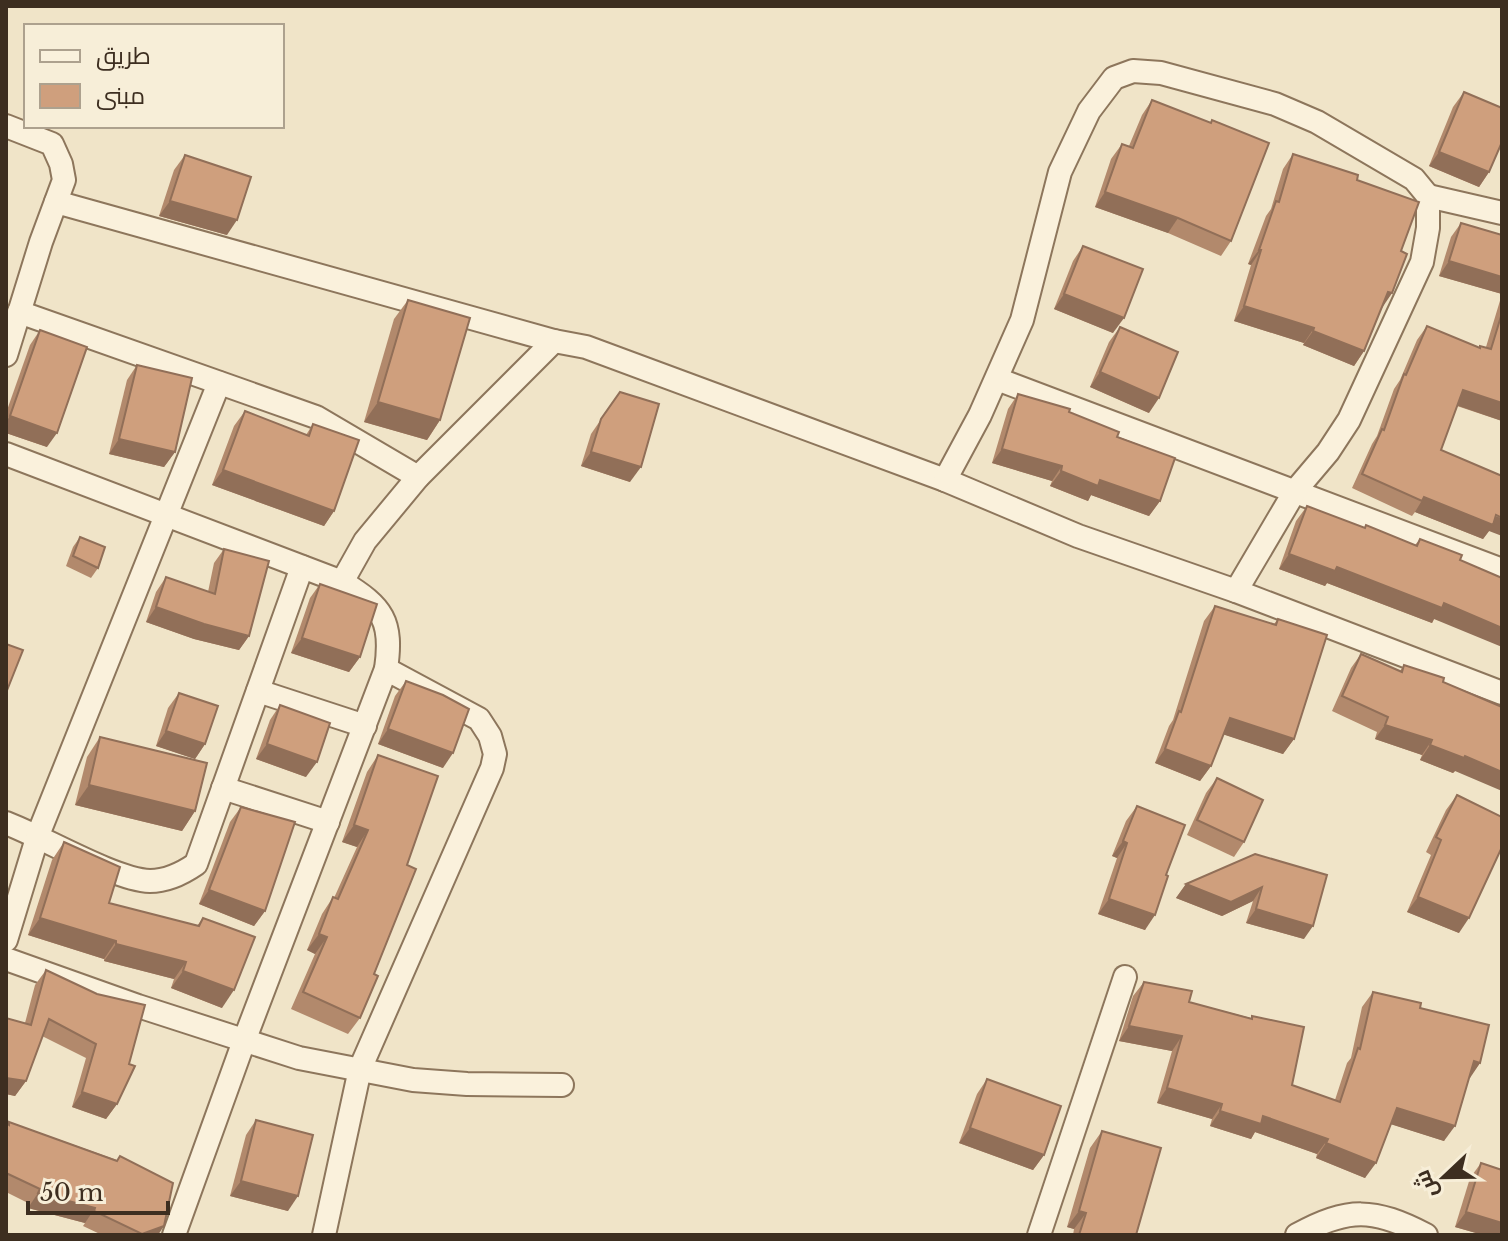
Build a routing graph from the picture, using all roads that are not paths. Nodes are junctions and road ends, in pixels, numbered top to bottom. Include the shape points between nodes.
1 (6, 126) edge
2 (1428, 196) junction
3 (56, 202) junction
4 (1502, 213) edge
5 (19, 312) junction
6 (554, 341) junction
7 (6, 355) edge
8 (997, 379) junction
9 (219, 383) junction
10 (6, 454) edge
11 (418, 477) junction
12 (945, 480) junction
13 (1295, 491) junction
14 (166, 515) junction
15 (302, 567) junction
16 (1502, 570) edge
17 (342, 582) junction
18 (1236, 591) junction
19 (386, 669) junction
20 (258, 691) junction
21 (1502, 693) edge
22 (365, 726) junction
23 (223, 788) junction
24 (328, 822) junction
25 (6, 823) edge
26 (38, 835) junction
27 (6, 940) edge
28 (6, 959) edge
29 (1125, 977) dead end
30 (244, 1041) junction
31 (360, 1069) junction
32 (562, 1085) dead end
33 (174, 1235) edge
34 (324, 1235) edge
35 (1039, 1235) edge
36 (1297, 1235) edge
37 (1426, 1235) edge

1 - 3 street via 52,144 64,180
2 - 4 street
2 - 8 street via 1414,179 1317,122 1275,104 1161,73 1133,71 1114,78 1089,111 1060,172 1022,320
2 - 13 street via 1422,262 1349,420
3 - 5 street
3 - 6 street
5 - 7 street
5 - 9 street
6 - 11 street
6 - 12 street via 607,355
8 - 12 street
8 - 13 street
9 - 11 street via 316,417
9 - 14 street
10 - 14 street
11 - 17 street via 365,541
12 - 18 street via 1078,536
13 - 16 street
13 - 18 street
14 - 15 street
14 - 26 street
15 - 17 street
15 - 20 street
17 - 19 street via 381,614 390,639
18 - 21 street
19 - 22 street
19 - 31 street via 479,719 495,754
20 - 22 street
20 - 23 street
22 - 24 street
23 - 24 street
23 - 26 street via 196,864 160,880 112,871
24 - 30 street
25 - 26 street
26 - 27 street
28 - 30 street
29 - 35 street
30 - 31 street
30 - 33 street
31 - 32 street via 413,1080
31 - 34 street
36 - 37 street via 1351,1214 1393,1218

